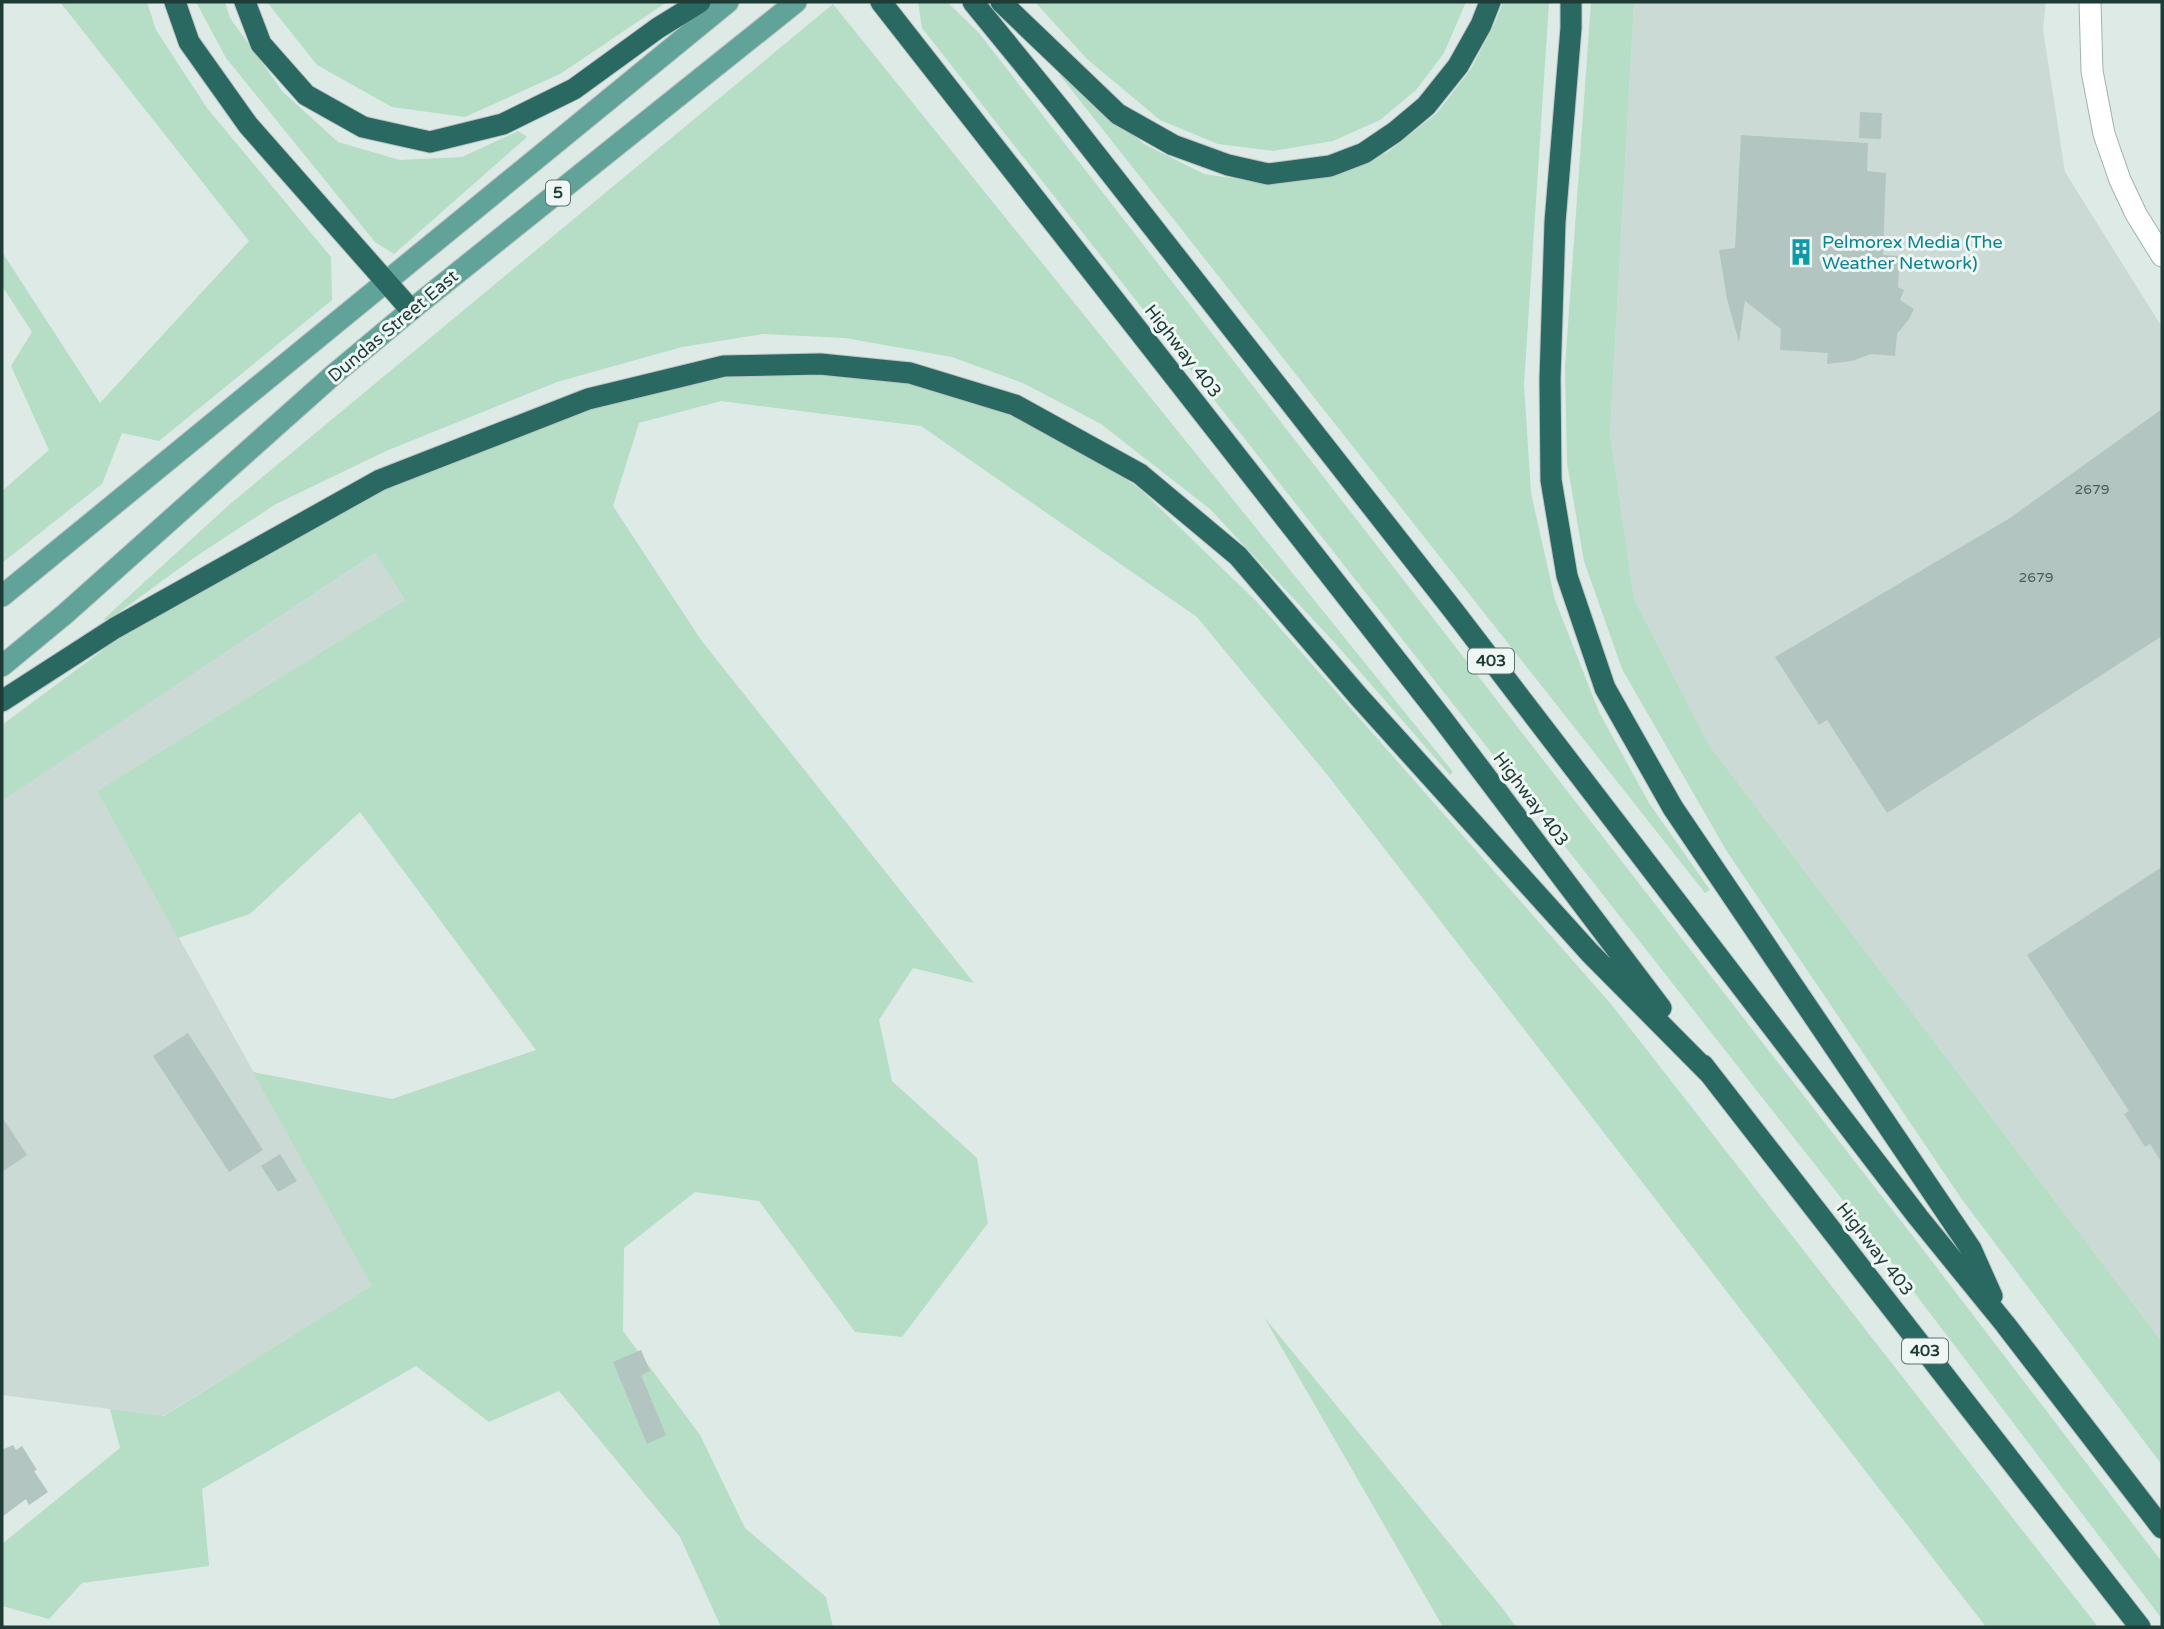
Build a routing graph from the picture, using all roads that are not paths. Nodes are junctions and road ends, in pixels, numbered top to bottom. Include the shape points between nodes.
1 (175, 2) edge
2 (245, 2) edge
3 (700, 2) edge
4 (728, 2) edge
5 (881, 2) edge
6 (973, 2) edge
7 (1000, 2) edge
8 (1490, 2) edge
9 (1571, 2) edge
10 (2090, 2) edge
11 (791, 6) edge
12 (2162, 256) edge
13 (387, 281) junction
14 (411, 310) junction
15 (2, 596) edge
16 (2, 666) edge
17 (2, 701) edge
18 (1710, 1074) junction
19 (2005, 1324) junction
20 (2162, 1528) edge
21 (2140, 1627) edge

1 - 13 highway via 189,43 247,125
2 - 3 highway via 261,44 306,95 363,127 430,142 503,124 574,89
4 - 13 main road, 5
5 - 18 highway, Highway 403 / 403 via 1441,717
6 - 19 highway, 403 via 1453,610
7 - 8 highway via 1118,114 1173,145 1268,174 1330,166 1364,153 1395,132 1426,106 1458,66
9 - 19 highway via 1555,222 1550,380 1551,480 1567,576 1605,688 1672,808 1972,1249
10 - 12 street via 2092,71 2104,134 2136,214
11 - 14 main road, Dundas Street East / 5
13 - 14 highway
13 - 15 main road, 5
14 - 16 main road, Dundas Street East / 5
17 - 18 highway via 115,628 380,480 588,399 724,366 820,364 909,373 1027,411 1140,474 1238,556 1590,953
18 - 21 highway, Highway 403 / 403
19 - 20 highway, 403

